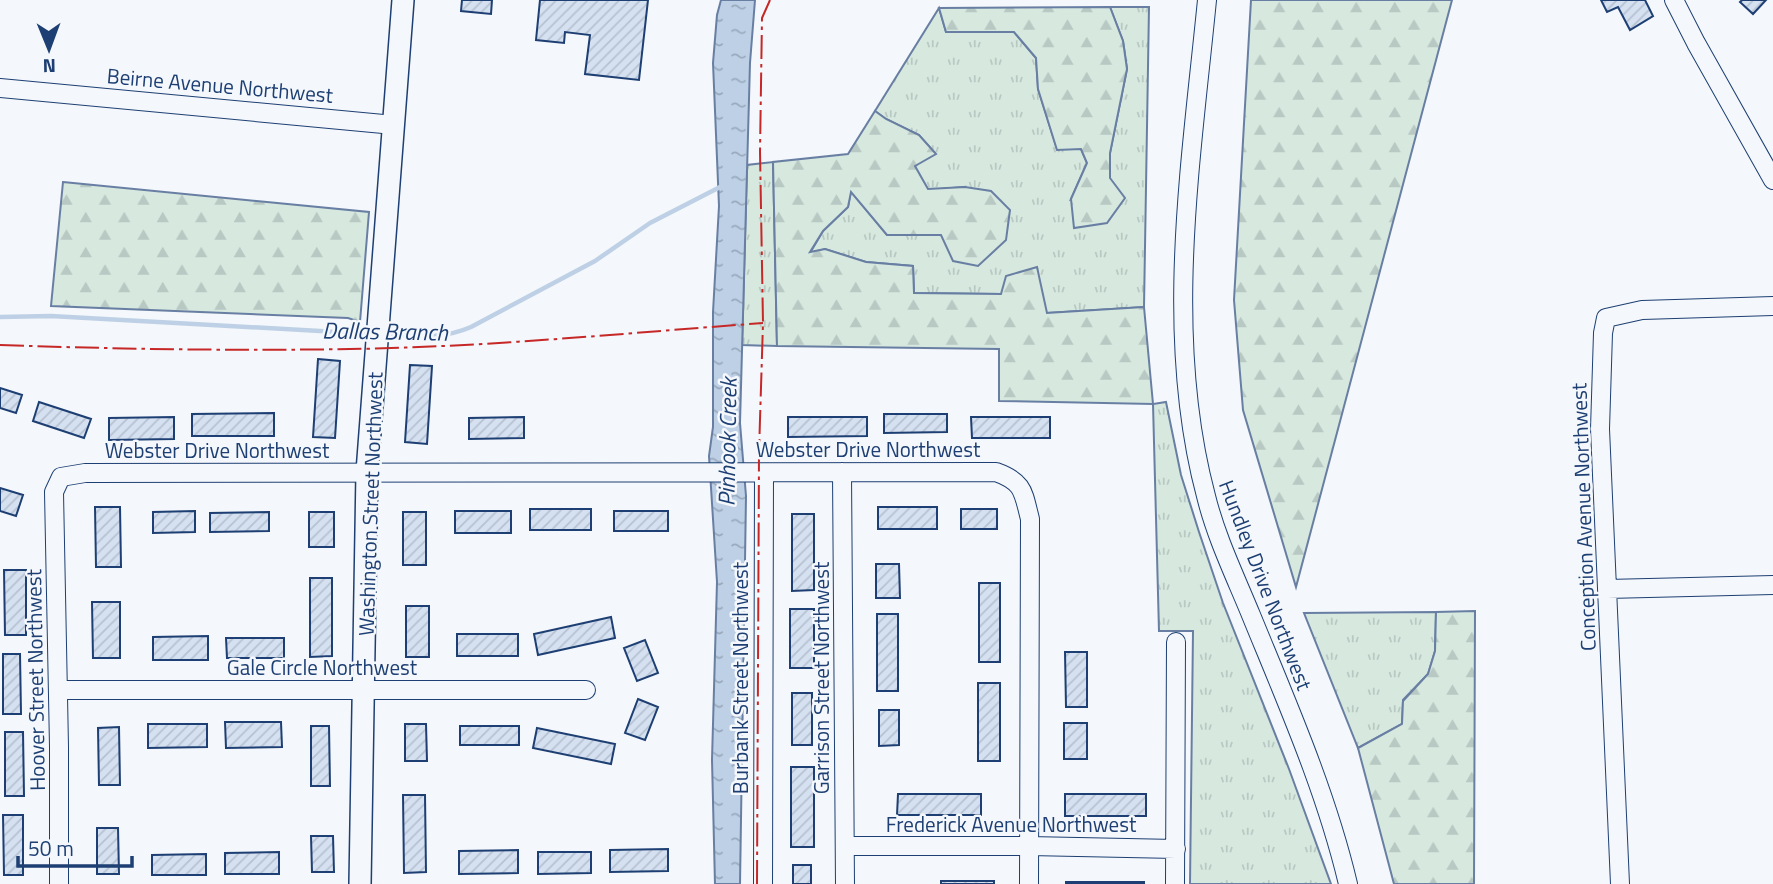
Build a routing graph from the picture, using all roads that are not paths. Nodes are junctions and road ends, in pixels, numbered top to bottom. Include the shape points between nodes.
1 (403, 0) edge
2 (1207, 0) edge
3 (1674, 0) edge
4 (0, 88) edge
5 (394, 125) junction
6 (1773, 180) edge
7 (1773, 306) edge
8 (366, 472) junction
9 (764, 472) junction
10 (842, 472) junction
11 (61, 477) joint
12 (1773, 585) edge
13 (1607, 590) junction
14 (1176, 642) dead end
15 (58, 690) junction
16 (364, 690) junction
17 (586, 690) dead end
18 (845, 846) junction
19 (1030, 846) junction
20 (1176, 849) junction
21 (59, 884) edge
22 (360, 884) edge
23 (763, 884) edge
24 (845, 884) edge
25 (1029, 884) edge
26 (1175, 884) edge
27 (1348, 884) edge
28 (1620, 884) edge

1 - 5 main road, Washington Street Northwest
2 - 27 street, Hundley Drive Northwest via 1185,260 1185,347 1196,457 1224,548 1308,756
3 - 6 street
4 - 5 street, Beirne Avenue Northwest
5 - 8 main road, Washington Street Northwest
7 - 13 street, Conception Avenue Northwest via 1642,310 1606,318 1600,429
8 - 9 street, Webster Drive Northwest
8 - 11 street, Webster Drive Northwest via 85,473
8 - 16 main road, Washington Street Northwest
9 - 10 street, Webster Drive Northwest
9 - 23 street, Burbank Street Northwest
10 - 18 street, Garrison Street Northwest
10 - 19 street, Webster Drive Northwest via 996,472 1013,478 1024,494 1030,519
11 - 15 street, Hoover Street Northwest via 54,492
12 - 13 street
13 - 28 street, Conception Avenue Northwest
14 - 20 street
15 - 16 street, Gale Circle Northwest
15 - 21 street, Hoover Street Northwest
16 - 17 street, Gale Circle Northwest
16 - 22 main road, Washington Street Northwest
18 - 19 street, Frederick Avenue Northwest
18 - 24 street, Garrison Street Northwest
19 - 20 street, Frederick Avenue Northwest
19 - 25 street, Webster Drive Northwest
20 - 26 street

